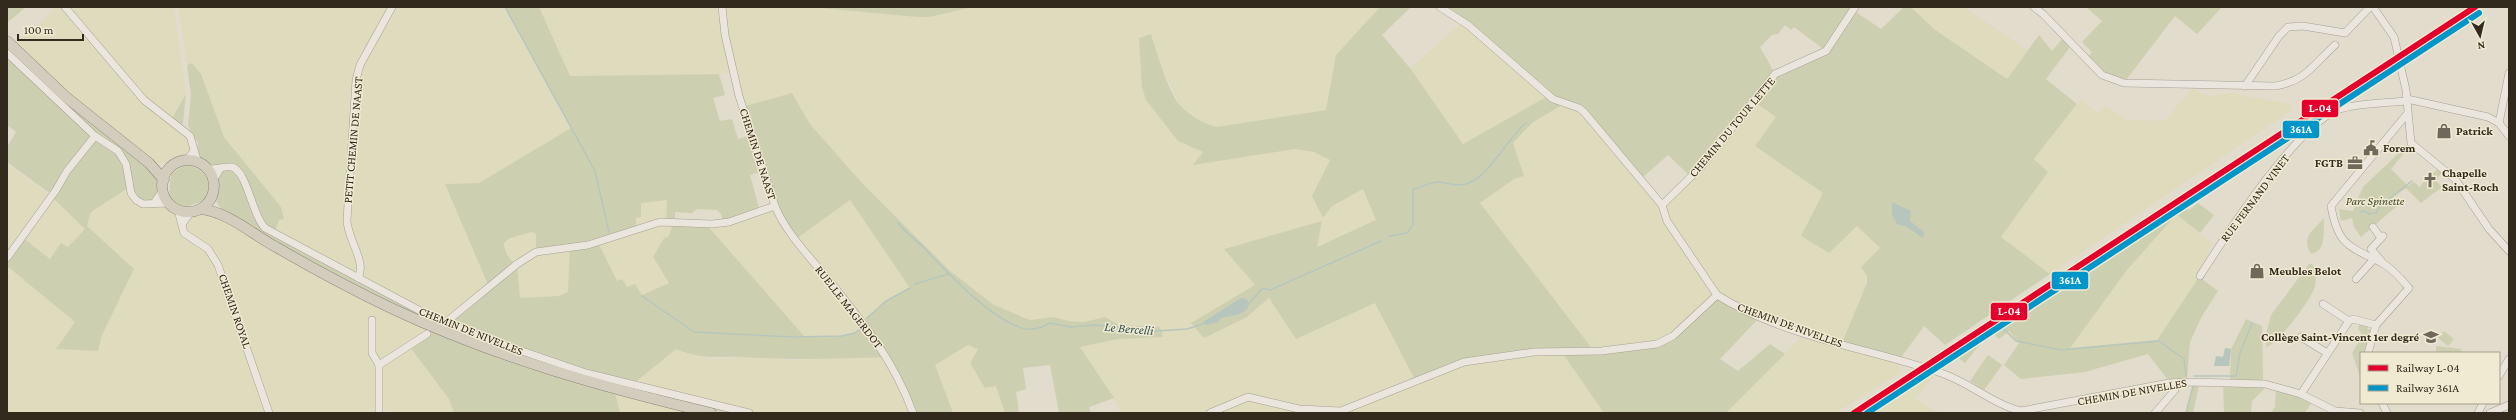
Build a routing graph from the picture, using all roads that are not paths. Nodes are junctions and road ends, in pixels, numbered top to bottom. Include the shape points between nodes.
1 (65, 7) edge
2 (392, 7) edge
3 (722, 7) edge
4 (1440, 7) edge
5 (1855, 7) edge
6 (2034, 7) edge
7 (2371, 7) edge
8 (7, 41) edge
9 (2335, 46) dead end
10 (7, 53) edge
11 (2509, 73) edge
12 (2245, 86) junction
13 (2407, 100) junction
14 (2408, 114) junction
15 (2499, 123) junction
16 (96, 136) junction
17 (2509, 136) edge
18 (194, 151) junction
19 (186, 161) junction
20 (149, 163) junction
21 (173, 166) junction
22 (203, 166) junction
23 (220, 169) junction
24 (213, 181) junction
25 (163, 185) junction
26 (212, 195) junction
27 (154, 203) junction
28 (169, 203) junction
29 (1662, 205) junction
30 (775, 206) junction
31 (178, 210) junction
32 (196, 210) junction
33 (230, 220) junction
34 (183, 223) junction
35 (2373, 227) dead end
36 (2509, 251) edge
37 (7, 258) edge
38 (2374, 259) junction
39 (2383, 263) junction
40 (2200, 276) dead end
41 (358, 278) junction
42 (2356, 279) dead end
43 (1717, 295) junction
44 (2324, 304) dead end
45 (372, 320) dead end
46 (2349, 321) junction
47 (445, 323) junction
48 (2376, 325) junction
49 (427, 334) dead end
50 (2301, 337) dead end
51 (2368, 352) edge
52 (2327, 353) junction
53 (2509, 359) edge
54 (379, 365) junction
55 (2500, 374) edge
56 (2176, 382) junction
57 (2301, 394) junction
58 (2382, 404) edge
59 (2483, 404) edge
60 (2509, 405) edge
61 (1341, 412) edge
62 (2025, 412) edge
63 (269, 413) edge
64 (378, 413) edge
65 (711, 413) edge
66 (749, 413) edge
67 (912, 413) edge
68 (1210, 413) edge
69 (2155, 413) edge
70 (2360, 413) edge
71 (2387, 413) edge
72 (2478, 413) edge
73 (2490, 413) edge

1 - 18 street via 144,100 190,136
2 - 41 street, PETIT CHEMIN DE NAAST via 360,65 355,84 347,220 349,237 361,267
3 - 30 street, CHEMIN DE NAAST via 725,35 739,96
4 - 29 street via 1468,25 1553,99 1581,109
5 - 29 street, CHEMIN DU TOUR LETTE via 1826,51 1775,74 1701,167
6 - 12 street via 2089,63 2112,80 2127,84
7 - 12 street via 2345,33 2298,25 2288,27
7 - 13 street via 2393,32
8 - 20 highway via 66,98
9 - 12 street via 2310,71 2289,84
10 - 16 street
11 - 15 street
13 - 14 street
13 - 15 street, RUE FERNAND VINET via 2488,117
13 - 40 street, RUE FERNAND VINET via 2343,109 2314,126 2257,193
14 - 36 street via 2412,145 2455,179
14 - 38 street via 2331,206 2337,230 2345,243 2353,250
15 - 17 street
16 - 27 street via 118,151 124,159 131,193 136,200 143,204
16 - 37 street via 67,171
18 - 19 street
18 - 22 street
19 - 21 highway
19 - 22 highway
20 - 21 highway
20 - 25 highway
21 - 25 highway
22 - 23 street, CHEMIN DE NIVELLES
22 - 24 highway
23 - 24 street
23 - 41 street, CHEMIN DE NIVELLES via 232,168 240,173 255,214 265,228
24 - 26 highway
25 - 27 street
25 - 28 highway
26 - 32 highway
26 - 33 highway via 216,206
27 - 28 street
28 - 31 highway
29 - 43 street via 1667,221
30 - 47 street, CHEMIN DE NAAST via 729,222 660,222 588,245 536,252 517,264
30 - 67 street, RUELLE MAGERDOT via 800,245 888,357 901,382
31 - 32 highway
31 - 34 street, CHEMIN ROYAL
32 - 33 highway
32 - 34 street
33 - 65 highway via 334,280 461,339 587,382
34 - 63 street, CHEMIN ROYAL via 184,233 208,249 218,265
35 - 39 street via 2382,237 2371,249
38 - 39 street
38 - 42 street
39 - 48 street via 2410,288
41 - 47 street, CHEMIN DE NIVELLES
43 - 61 street via 1673,336 1657,344 1601,351 1534,352 1464,362
43 - 62 street, CHEMIN DE NIVELLES via 1766,319 1959,379 1998,402
44 - 46 street
45 - 54 street via 372,353
46 - 48 street via 2353,319
46 - 52 street
47 - 66 street, CHEMIN DE NIVELLES via 586,373
48 - 51 street
49 - 54 street
50 - 52 street
52 - 57 street
53 - 55 street
54 - 64 street
56 - 57 street, CHEMIN DE NIVELLES via 2266,384
56 - 62 street, CHEMIN DE NIVELLES
56 - 69 street via 2176,390
57 - 70 street, CHEMIN DE NIVELLES via 2335,411
58 - 71 street
59 - 72 street
60 - 73 street
61 - 68 street via 1299,409 1248,398

